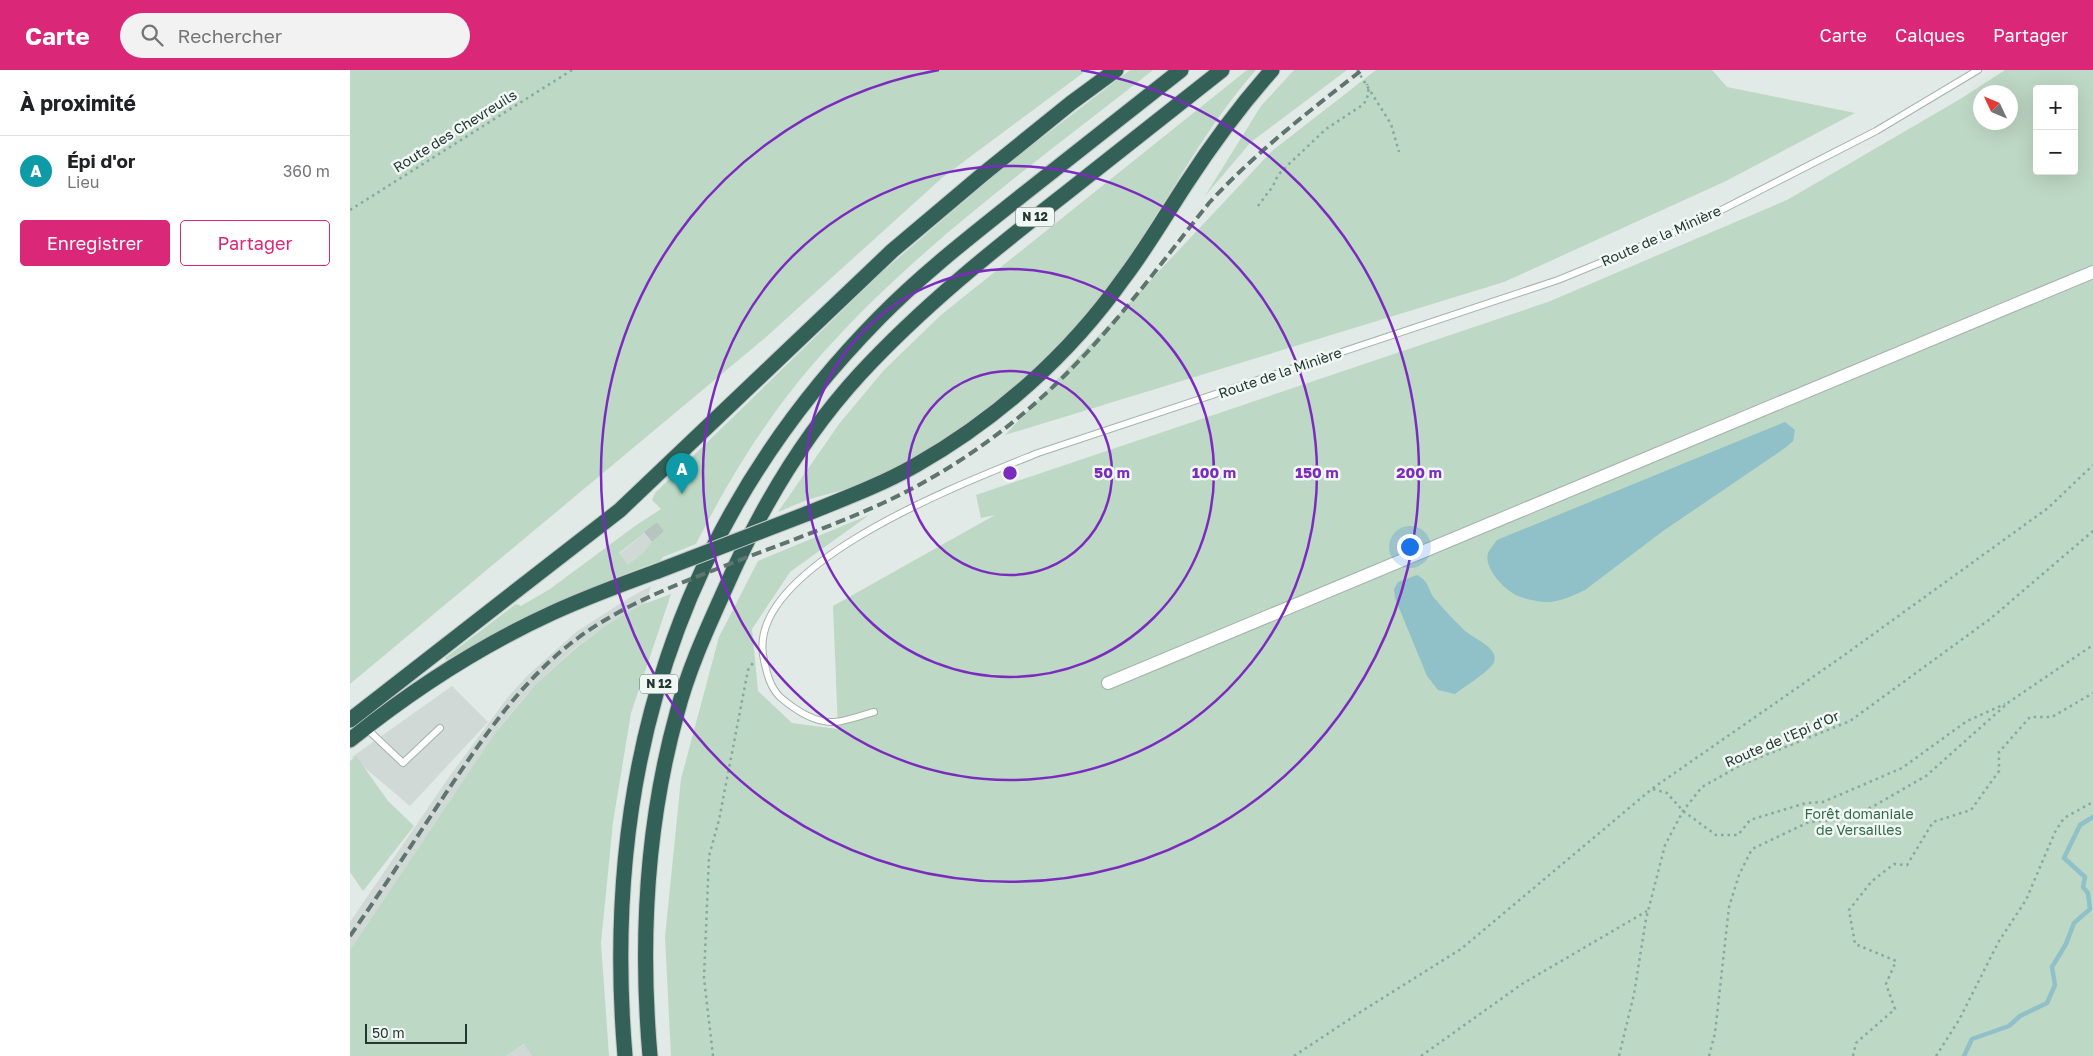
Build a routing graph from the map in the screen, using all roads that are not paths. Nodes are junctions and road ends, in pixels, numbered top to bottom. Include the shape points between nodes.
1 (1116, 70) edge
2 (1181, 70) edge
3 (1222, 70) edge
4 (1272, 70) edge
5 (1978, 70) edge
6 (2093, 272) edge
7 (1108, 683) dead end
8 (874, 712) dead end
9 (350, 720) edge
10 (366, 728) junction
11 (440, 728) dead end
12 (350, 740) edge
13 (625, 1056) edge
14 (650, 1056) edge

1 - 9 highway via 1011,150 892,251 620,510
2 - 13 highway, N 12 via 972,235 881,316 840,358 806,400 744,489 693,592 670,650 652,704 640,756 624,857 621,980
3 - 14 highway, N 12 via 998,246 898,335 824,418 766,502 695,657 663,769 649,864 645,921
4 - 10 highway, bridge via 1212,146 1123,280 1089,322 1045,369 992,415 933,455 879,484 575,603 502,639 434,680
5 - 8 lane, Route de la Minière via 1876,131 1681,230 1558,280 1038,453 957,486 880,524 814,566 784,593 767,621 761,651 774,691 789,705 817,720 834,722
6 - 7 street
10 - 11 lane via 403,763
10 - 12 highway

